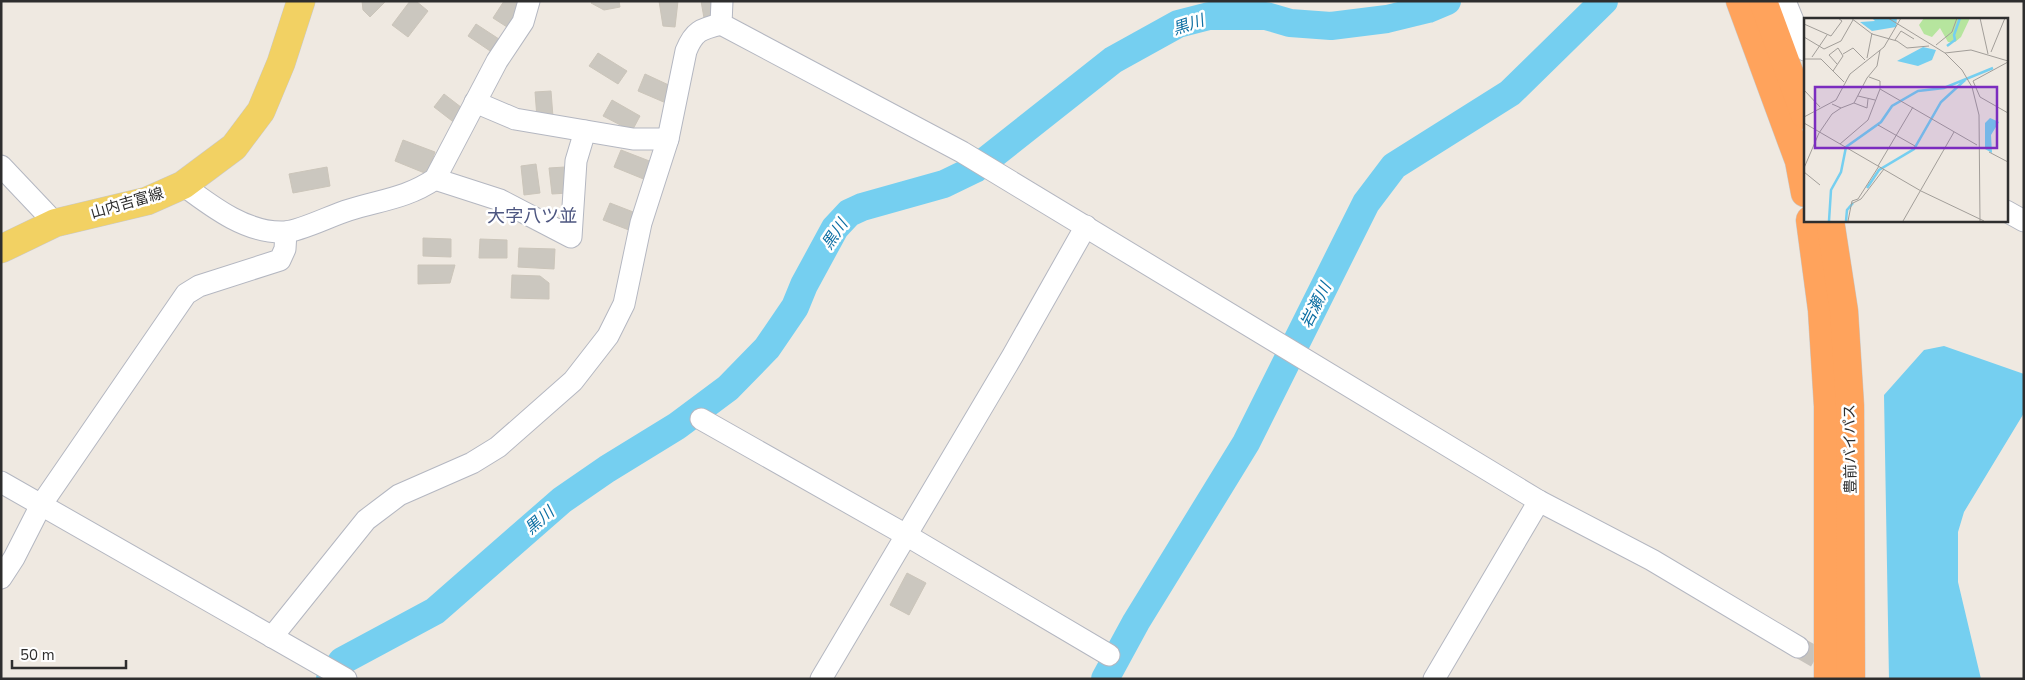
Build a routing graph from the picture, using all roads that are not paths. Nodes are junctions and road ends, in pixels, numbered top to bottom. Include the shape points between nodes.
1 (300, 1) edge
2 (529, 1) edge
3 (722, 1) edge
4 (1740, 1) edge
5 (1763, 1) edge
6 (1784, 1) edge
7 (721, 24) junction
8 (1804, 48) edge
9 (475, 102) junction
10 (1804, 112) edge
11 (585, 131) junction
12 (668, 139) junction
13 (1, 166) edge
14 (434, 179) junction
15 (183, 185) junction
16 (1804, 188) edge
17 (2008, 212) edge
18 (1810, 221) edge
19 (1830, 221) edge
20 (2024, 221) edge
21 (55, 223) junction
22 (1086, 226) junction
23 (286, 232) junction
24 (1, 249) edge
25 (701, 420) dead end
26 (1, 482) edge
27 (1539, 501) junction
28 (41, 505) junction
29 (906, 535) junction
30 (1, 578) edge
31 (272, 637) junction
32 (1798, 647) tunnel mouth
33 (1109, 655) dead end
34 (346, 679) edge
35 (821, 679) edge
36 (1434, 679) edge
37 (1828, 679) edge
38 (1851, 679) edge

1 - 15 main road, 山内吉富線 via 281,63 261,111 234,147
2 - 9 street via 523,22
3 - 7 street
4 - 16 highway via 1799,161
5 - 10 highway
6 - 8 street
7 - 12 street via 703,29 691,37
7 - 22 street via 962,152
9 - 11 street via 515,118
9 - 14 street
11 - 12 street via 633,139
11 - 14 street via 576,161 571,236 500,200
12 - 31 street via 642,224 624,304 588,365 498,447 472,463 399,495 366,520
13 - 21 street
14 - 23 street via 416,191
15 - 21 main road, 山内吉富線 via 147,201
15 - 23 street via 235,219 264,230
17 - 20 street
18 - 37 highway, 豊前バイパス via 1822,310 1828,406
19 - 38 highway, 豊前バイパス via 1844,311 1850,406
21 - 24 main road, 山内吉富線
22 - 27 street
22 - 29 street
23 - 28 street via 285,249 280,260 199,286 186,294
25 - 29 street
26 - 28 street
27 - 32 street via 1652,560
27 - 36 street
28 - 30 street
28 - 31 street
29 - 33 street
29 - 35 street
31 - 34 street

